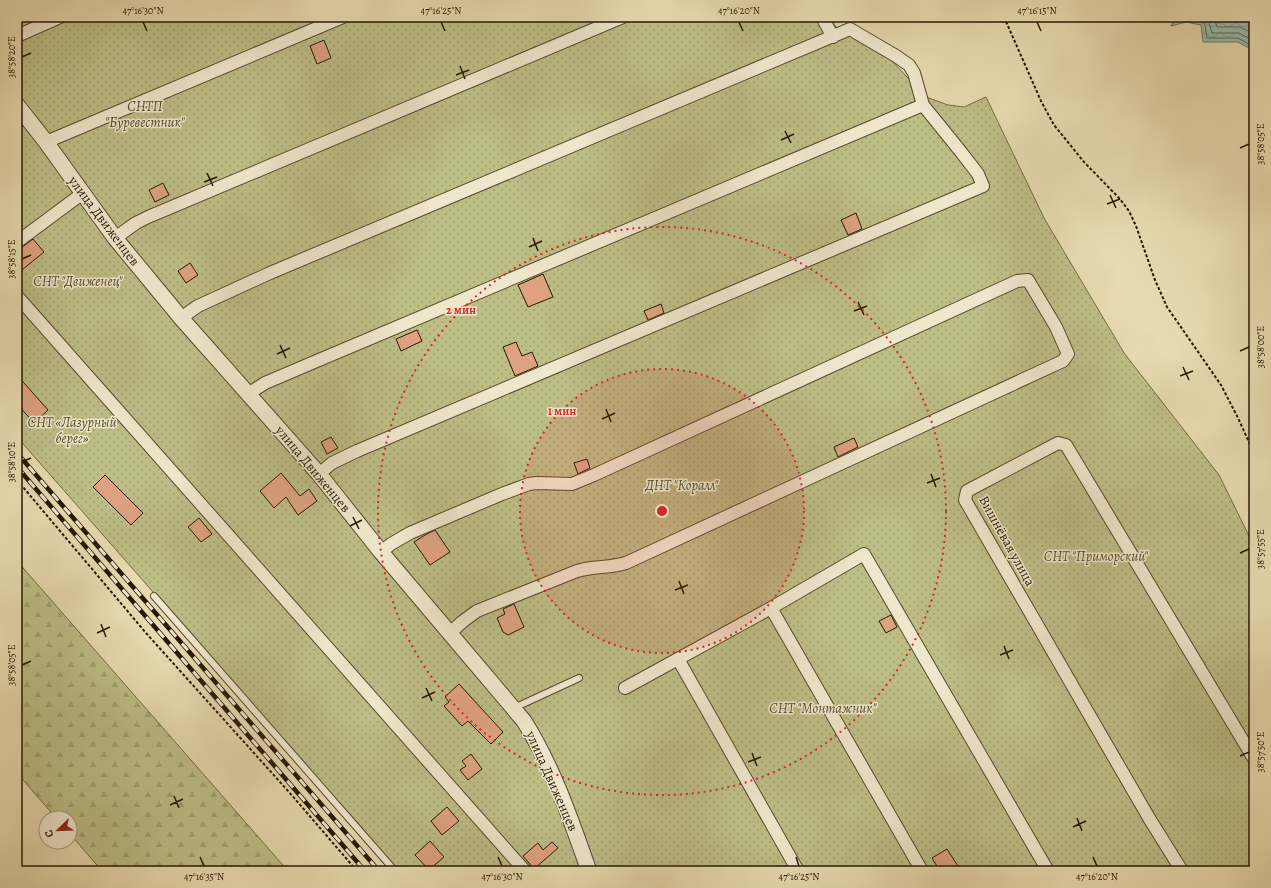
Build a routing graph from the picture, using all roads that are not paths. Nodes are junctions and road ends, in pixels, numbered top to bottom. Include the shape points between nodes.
1 (60, 17) edge
2 (344, 17) edge
3 (623, 17) edge
4 (822, 17) edge
5 (17, 36) edge
6 (833, 37) junction
7 (17, 105) edge
8 (923, 105) junction
9 (46, 142) junction
10 (83, 194) junction
11 (115, 238) junction
12 (17, 242) edge
13 (17, 296) edge
14 (181, 318) junction
15 (248, 394) junction
16 (319, 474) junction
17 (381, 552) junction
18 (154, 596) dead end
19 (771, 608) junction
20 (450, 633) junction
21 (678, 659) junction
22 (579, 678) dead end
23 (625, 688) dead end
24 (514, 708) junction
25 (1254, 759) edge
26 (396, 871) edge
27 (525, 871) edge
28 (589, 871) edge
29 (798, 871) edge
30 (922, 871) edge
31 (1048, 871) edge
32 (1182, 871) edge

1 - 5 street
2 - 9 street
3 - 11 street via 148,217
4 - 6 street
6 - 8 street via 850,29 908,65 914,73
6 - 14 street via 263,276 198,306
7 - 9 street, улица Движенцев
8 - 15 street via 265,383
8 - 16 street via 978,174 983,186 357,451 332,463
9 - 10 street, улица Движенцев
10 - 11 street, улица Движенцев
10 - 12 street
11 - 14 street, улица Движенцев
13 - 27 street
14 - 15 street, улица Движенцев
15 - 16 street, улица Движенцев
16 - 17 street, улица Движенцев
17 - 20 street, улица Движенцев
17 - 20 street via 410,533 529,484 572,484 594,475 1017,281 1028,280 1056,327 1068,354 1064,361 626,563 584,569 477,611
18 - 26 lane
19 - 21 street
19 - 30 street
19 - 31 street via 864,554
20 - 24 street, улица Движенцев
21 - 23 street
21 - 29 street
22 - 24 lane
24 - 28 street, улица Движенцев via 542,751 574,827
25 - 32 street, Вишнёвая улица via 1066,445 1058,442 968,491 965,500

